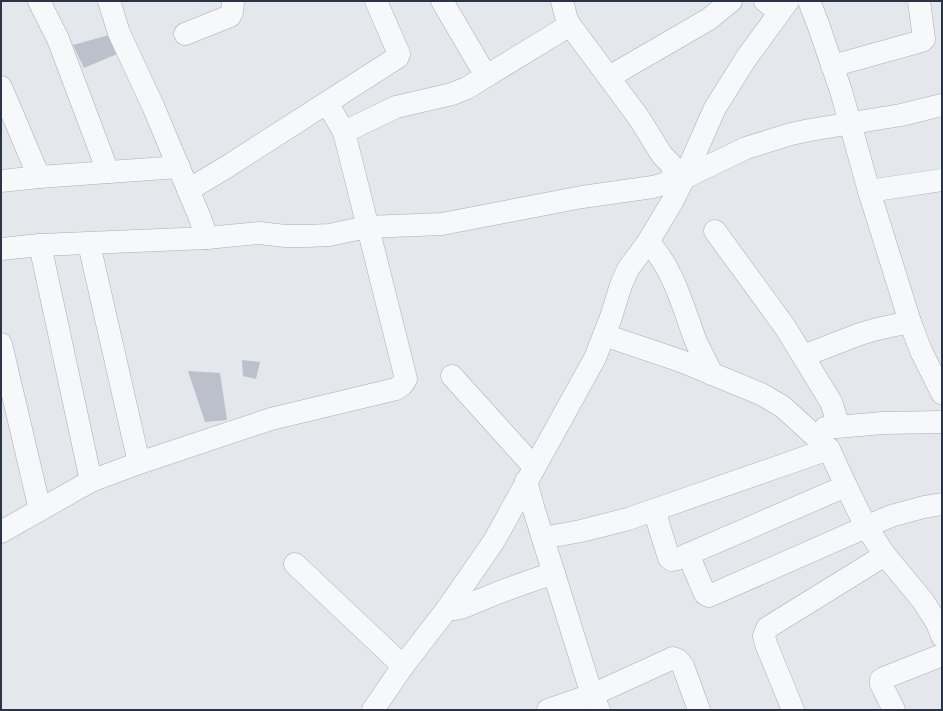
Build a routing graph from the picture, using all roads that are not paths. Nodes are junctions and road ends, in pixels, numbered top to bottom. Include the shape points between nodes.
1 (39, 1) edge
2 (109, 1) edge
3 (232, 1) edge
4 (376, 1) edge
5 (442, 1) edge
6 (562, 1) edge
7 (731, 1) edge
8 (809, 1) edge
9 (920, 1) edge
10 (778, 5) edge
11 (570, 25) junction
12 (185, 34) dead end
13 (832, 66) junction
14 (486, 76) junction
15 (609, 77) junction
16 (1, 87) edge
17 (327, 103) junction
18 (942, 105) edge
19 (850, 124) junction
20 (344, 132) junction
21 (179, 167) junction
22 (108, 172) junction
23 (680, 174) junction
24 (39, 177) junction
25 (942, 180) edge
26 (1, 181) edge
27 (188, 190) junction
28 (869, 191) junction
29 (367, 227) junction
30 (715, 231) dead end
31 (207, 238) junction
32 (648, 242) junction
33 (89, 244) junction
34 (40, 246) junction
35 (1, 249) edge
36 (910, 322) junction
37 (604, 335) junction
38 (1, 344) edge
39 (803, 356) junction
40 (712, 374) junction
41 (452, 376) dead end
42 (942, 393) edge
43 (942, 422) edge
44 (839, 426) junction
45 (808, 430) junction
46 (829, 449) junction
47 (139, 463) junction
48 (530, 474) junction
49 (91, 481) junction
50 (846, 486) junction
51 (942, 504) edge
52 (40, 510) junction
53 (654, 510) junction
54 (866, 527) junction
55 (1, 532) edge
56 (543, 538) junction
57 (688, 554) junction
58 (885, 555) junction
59 (295, 564) dead end
60 (554, 573) junction
61 (447, 609) junction
62 (942, 636) edge
63 (942, 655) edge
64 (403, 666) junction
65 (596, 702) edge
66 (374, 710) edge
67 (548, 710) edge
68 (699, 710) edge
69 (794, 710) edge
70 (894, 710) edge

1 - 22 street via 58,39
2 - 21 street via 119,33
3 - 12 street via 230,16
4 - 17 street via 399,54 398,57
5 - 14 street
6 - 11 street
7 - 15 street via 709,20
8 - 13 street
9 - 13 street via 924,39
10 - 23 street via 719,101
11 - 14 street
11 - 15 street
13 - 19 street
14 - 20 street via 452,94 396,107
15 - 23 street via 662,155
16 - 24 street
17 - 20 street
17 - 27 street
18 - 19 street
19 - 23 street via 791,134 746,148
19 - 28 street
20 - 29 street
21 - 22 street
21 - 27 street
22 - 24 street
23 - 29 street via 667,183 653,187 582,197 442,224
23 - 32 street via 672,202
24 - 26 street
25 - 28 street
27 - 31 street
28 - 36 street
29 - 31 street via 329,235 286,236 259,233
29 - 47 street via 406,379 402,385 396,389 271,419
30 - 39 street
31 - 33 street
32 - 37 street via 628,269
32 - 40 street via 656,250 674,280 698,345
33 - 34 street
33 - 47 street
34 - 35 street
34 - 49 street
36 - 39 street via 872,331
36 - 42 street
37 - 40 street
37 - 48 street via 596,358
38 - 52 street
39 - 44 street via 831,402
40 - 45 street via 772,400
41 - 48 street
43 - 44 street
44 - 45 street
45 - 46 street
46 - 50 street
46 - 53 street
47 - 49 street
48 - 56 street via 534,510
48 - 61 street via 494,540
49 - 52 street
50 - 54 street
50 - 57 street
51 - 54 street via 891,516
52 - 55 street
53 - 56 street via 581,531
53 - 57 street via 669,558 677,559
54 - 57 street via 709,596 705,594
54 - 58 street
56 - 60 street
58 - 62 street via 923,601
58 - 69 street via 767,628 764,636 766,644
59 - 64 street
60 - 61 street via 454,610
60 - 65 street
61 - 64 street
63 - 70 street via 881,680
64 - 66 street
65 - 67 street
65 - 68 street via 673,658 683,666

